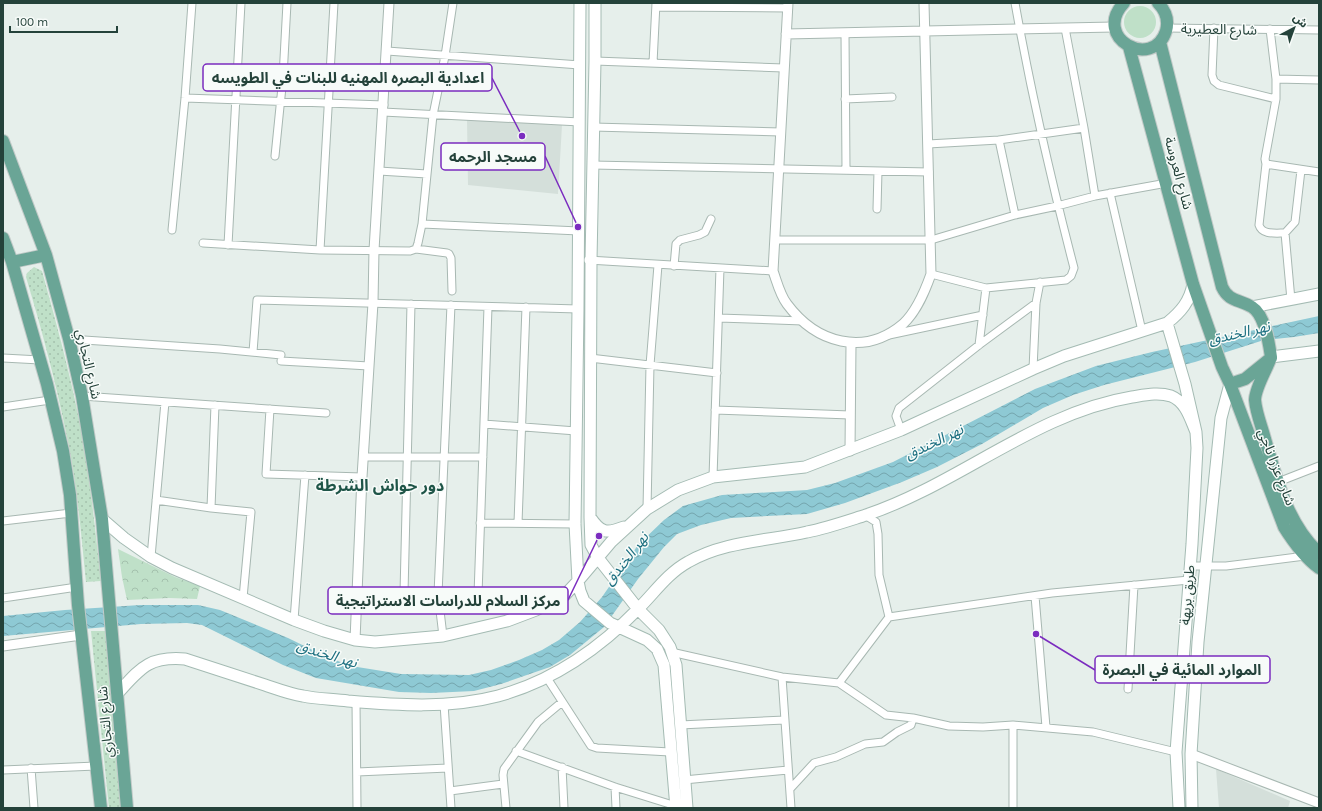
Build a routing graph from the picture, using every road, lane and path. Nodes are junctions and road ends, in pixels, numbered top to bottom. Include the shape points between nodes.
1 (192, 3) edge
2 (241, 3) edge
3 (287, 3) edge
4 (334, 3) edge
5 (389, 3) edge
6 (453, 3) edge
7 (580, 3) edge
8 (595, 3) edge
9 (924, 3) edge
10 (1015, 3) edge
11 (1158, 3) edge
12 (656, 5) edge
13 (1121, 5) edge
14 (788, 6) edge
15 (1114, 27) junction
16 (1065, 28) junction
17 (1167, 28) junction
18 (1214, 28) junction
19 (1020, 29) junction
20 (1270, 29) junction
21 (1319, 30) edge
22 (925, 31) junction
23 (845, 33) junction
24 (786, 34) junction
25 (1160, 42) junction
26 (1129, 47) junction
27 (387, 51) junction
28 (445, 56) junction
29 (595, 61) junction
30 (653, 63) junction
31 (580, 65) junction
32 (784, 68) junction
33 (237, 75) junction
34 (283, 77) junction
35 (330, 78) junction
36 (1276, 79) junction
37 (1319, 80) edge
38 (892, 97) dead end
39 (185, 98) junction
40 (236, 99) junction
41 (846, 99) junction
42 (1276, 99) junction
43 (280, 101) junction
44 (328, 104) junction
45 (383, 108) junction
46 (433, 115) junction
47 (580, 122) junction
48 (593, 126) junction
49 (1084, 128) junction
50 (781, 132) junction
51 (1041, 134) junction
52 (999, 140) junction
53 (3, 141) edge
54 (928, 144) junction
55 (275, 156) dead end
56 (1266, 164) junction
57 (592, 165) junction
58 (779, 169) junction
59 (846, 170) junction
60 (878, 170) junction
61 (1302, 170) junction
62 (380, 171) junction
63 (929, 172) junction
64 (1319, 172) edge
65 (427, 174) junction
66 (1167, 183) junction
67 (1110, 193) junction
68 (1095, 196) junction
69 (1058, 206) junction
70 (877, 209) dead end
71 (1016, 215) junction
72 (711, 219) dead end
73 (422, 224) junction
74 (172, 230) dead end
75 (579, 231) junction
76 (1285, 233) junction
77 (775, 240) junction
78 (931, 240) junction
79 (4, 241) edge
80 (203, 243) dead end
81 (228, 245) junction
82 (416, 249) junction
83 (320, 250) junction
84 (374, 250) junction
85 (46, 255) junction
86 (579, 260) junction
87 (591, 260) junction
88 (12, 262) junction
89 (658, 265) junction
90 (674, 266) junction
91 (720, 268) junction
92 (773, 271) junction
93 (931, 274) junction
94 (1040, 282) junction
95 (1193, 284) junction
96 (986, 288) junction
97 (452, 291) dead end
98 (1319, 294) edge
99 (1291, 300) junction
100 (373, 303) junction
101 (1036, 303) junction
102 (411, 304) junction
103 (451, 306) junction
104 (488, 306) junction
105 (1252, 307) junction
106 (526, 308) junction
107 (578, 309) junction
108 (983, 314) junction
109 (719, 318) junction
110 (803, 321) junction
111 (1167, 323) junction
112 (1142, 331) junction
113 (885, 336) junction
114 (69, 339) junction
115 (851, 344) junction
116 (979, 345) junction
117 (1319, 351) edge
118 (253, 352) junction
119 (3, 358) edge
120 (590, 358) junction
121 (1272, 358) junction
122 (40, 360) junction
123 (650, 365) junction
124 (369, 366) junction
125 (1222, 367) joint
126 (1033, 369) junction
127 (717, 373) junction
128 (1230, 384) junction
129 (82, 396) junction
130 (50, 400) junction
131 (165, 402) junction
132 (215, 405) junction
133 (3, 407) edge
134 (270, 409) junction
135 (716, 410) junction
136 (326, 413) dead end
137 (850, 416) junction
138 (484, 424) junction
139 (521, 427) junction
140 (901, 430) junction
141 (576, 431) junction
142 (1196, 432) junction
143 (850, 451) junction
144 (444, 456) junction
145 (483, 456) junction
146 (364, 457) junction
147 (408, 457) junction
148 (1319, 466) edge
149 (305, 475) junction
150 (362, 477) junction
151 (713, 477) junction
152 (1278, 482) junction
153 (156, 500) junction
154 (211, 508) junction
155 (647, 509) junction
156 (71, 513) junction
157 (865, 515) junction
158 (590, 517) junction
159 (102, 520) junction
160 (3, 521) edge
161 (480, 523) junction
162 (518, 523) junction
163 (575, 524) junction
164 (628, 526) junction
165 (1319, 553) edge
166 (1305, 556) junction
167 (151, 557) junction
168 (598, 558) junction
169 (1190, 566) junction
170 (1206, 566) junction
171 (1319, 568) edge
172 (1189, 580) junction
173 (578, 581) junction
174 (1134, 586) junction
175 (77, 587) junction
176 (356, 592) junction
177 (404, 593) junction
178 (438, 594) junction
179 (478, 595) junction
180 (1035, 596) junction
181 (563, 597) junction
182 (3, 598) edge
183 (243, 598) junction
184 (638, 609) junction
185 (888, 617) junction
186 (294, 620) junction
187 (614, 626) junction
188 (81, 635) junction
189 (443, 636) junction
190 (355, 640) junction
191 (3, 646) edge
192 (671, 652) junction
193 (782, 677) junction
194 (547, 678) junction
195 (839, 683) junction
196 (1128, 689) dead end
197 (117, 694) junction
198 (356, 701) junction
199 (562, 702) junction
200 (444, 704) junction
201 (913, 718) junction
202 (785, 720) junction
203 (680, 725) junction
204 (1013, 725) junction
205 (1046, 728) junction
206 (682, 746) junction
207 (670, 749) junction
208 (516, 751) junction
209 (1176, 752) junction
210 (1191, 754) junction
211 (96, 766) junction
212 (562, 767) junction
213 (31, 768) junction
214 (448, 768) junction
215 (3, 770) edge
216 (788, 770) junction
217 (357, 772) junction
218 (684, 780) junction
219 (503, 784) junction
220 (615, 787) junction
221 (790, 789) junction
222 (450, 791) junction
223 (1319, 803) edge
224 (1177, 805) edge
225 (1193, 805) edge
226 (676, 807) edge
227 (34, 808) edge
228 (101, 808) edge
229 (127, 808) edge
230 (357, 808) edge
231 (451, 808) edge
232 (506, 808) edge
233 (564, 808) edge
234 (616, 808) edge
235 (687, 808) edge
236 (791, 808) edge
237 (1013, 808) edge

1 - 39 street
2 - 33 street
3 - 34 street
4 - 35 street
5 - 27 street
6 - 28 street
7 - 31 main road
8 - 29 main road
9 - 22 street
10 - 19 street
11 - 17 main road via 1166,14
12 - 14 street
12 - 30 street
13 - 15 main road via 1116,14
14 - 24 street
15 - 16 street
15 - 26 main road via 1122,42
16 - 19 street
16 - 49 street
17 - 18 street, شارع العطيرية
17 - 25 main road
18 - 20 street, شارع العطيرية
18 - 42 street via 1214,81 1219,85
19 - 22 street
19 - 51 street
20 - 21 street, شارع العطيرية
20 - 36 street
22 - 23 street
22 - 54 street
23 - 24 street
23 - 41 street
24 - 32 street
25 - 26 main road via 1145,49
25 - 105 main road, شارع العروسة via 1222,287 1225,294
26 - 66 main road, شارع العروسة
27 - 28 street
27 - 45 street
28 - 31 street
28 - 46 street
29 - 30 street
29 - 48 main road
30 - 32 street
31 - 47 main road
32 - 50 street
33 - 34 street
33 - 40 street
34 - 35 street
34 - 43 street
35 - 44 street
36 - 37 street
36 - 42 street
38 - 41 street
39 - 40 street
39 - 74 street
40 - 43 street
40 - 81 street
41 - 59 street
42 - 56 street
43 - 44 street
43 - 55 street
44 - 45 street
44 - 83 street
45 - 46 street
45 - 62 street
46 - 47 street
46 - 65 street
47 - 75 main road
48 - 50 street
48 - 57 main road
49 - 51 street
49 - 68 street
50 - 58 street
51 - 52 street
51 - 69 street
52 - 54 street
52 - 71 street
53 - 85 main road, شارع التجاري
54 - 63 street
56 - 61 street
56 - 76 street via 1259,225 1264,232
57 - 58 street
57 - 87 main road
58 - 59 street
58 - 77 street
59 - 60 street
60 - 63 street
60 - 70 street
61 - 64 street
61 - 76 street via 1295,222
62 - 65 street
62 - 84 street
63 - 78 street
65 - 73 street
66 - 67 street
66 - 95 main road, شارع العروسة
67 - 68 street
67 - 112 street
68 - 69 street
69 - 71 street
69 - 94 street via 1074,268 1072,276 1066,280
71 - 78 street
72 - 90 street via 705,232 680,240 676,244
73 - 75 street
73 - 82 street
75 - 86 main road
76 - 99 street
77 - 78 street
77 - 92 street
78 - 93 street
79 - 88 main road
80 - 81 street
81 - 83 street
82 - 84 street
82 - 97 street via 449,254
83 - 84 street
84 - 100 street
85 - 88 main road
85 - 114 main road, شارع التجاري
86 - 87 street
86 - 107 main road
87 - 89 street
87 - 120 main road
88 - 122 main road
89 - 90 street
89 - 123 street
90 - 91 street
91 - 92 street
91 - 109 street
92 - 110 street via 786,303
93 - 96 street
93 - 113 street via 925,292 904,323
94 - 96 street
94 - 101 street
95 - 111 main road via 1182,310
95 - 125 main road, شارع العروسة
96 - 108 street
98 - 99 main road
99 - 105 main road
100 - 102 street
100 - 118 street via 257,300
100 - 124 street
101 - 116 street
101 - 126 street
102 - 103 street
102 - 147 street
103 - 104 street
103 - 144 street
104 - 106 street
104 - 138 street
105 - 121 main road via 1261,317
106 - 107 street
106 - 139 street
107 - 141 main road
108 - 113 street
108 - 116 street
109 - 110 street
109 - 127 street
110 - 115 street via 820,334
111 - 112 main road
111 - 142 main road, طريق بريهة
112 - 126 main road via 1064,356
113 - 115 street
114 - 118 street
114 - 129 main road, شارع التجاري
115 - 137 street
116 - 140 street via 899,408 896,416
117 - 121 main road
118 - 124 street via 281,358
119 - 122 street
120 - 123 street
120 - 158 main road
121 - 128 main road via 1245,379
121 - 152 main road, شارع عزرا ناجي via 1255,401
122 - 130 main road
123 - 127 street
123 - 155 street
124 - 146 street
125 - 128 main road, شارع عزرا ناجي
126 - 140 main road
127 - 135 street
128 - 166 main road, شارع عزرا ناجي via 1284,527
128 - 170 main road, طريق بريهة via 1221,418
129 - 131 street
129 - 159 main road, شارع التجاري
130 - 133 street
130 - 156 main road via 63,451
131 - 132 street
131 - 153 street
132 - 134 street
132 - 154 street
134 - 136 street
134 - 149 street via 266,474
135 - 137 street
135 - 151 street
137 - 143 street
138 - 139 street
138 - 145 street
139 - 141 street
139 - 162 street
140 - 143 main road
141 - 163 main road
142 - 157 main road via 1186,408 1172,397 1152,394 1117,400 1056,420 904,499
142 - 169 main road, طريق بريهة
143 - 151 main road via 805,467
144 - 145 street
144 - 147 street
144 - 178 street
145 - 161 street
146 - 147 street
146 - 150 street
147 - 177 street
148 - 152 street
149 - 150 street
149 - 186 street
150 - 176 street
151 - 155 main road via 678,490
152 - 165 main road, شارع عزرا ناجي via 1294,522 1307,542
153 - 154 street
153 - 167 street
154 - 183 street via 251,512
155 - 164 main road
156 - 160 street
156 - 175 main road
157 - 184 main road via 807,532 737,545 701,555 670,574
157 - 185 street via 876,522 879,575
158 - 164 main road via 601,530 609,533
158 - 168 main road via 591,545
159 - 167 main road
159 - 197 main road, شارع التجاري
161 - 162 street
161 - 179 street
162 - 163 street
163 - 173 main road
164 - 168 main road
166 - 170 street via 1226,566
166 - 171 main road, شارع عزرا ناجي
167 - 183 main road
168 - 173 main road
168 - 184 main road
169 - 170 street
169 - 172 main road, طريق بريهة
170 - 210 main road, طريق بريهة
172 - 174 street
172 - 209 main road, طريق بريهة
173 - 181 main road
173 - 187 main road via 584,601
174 - 180 street
174 - 196 street
175 - 182 street
175 - 188 main road, شارع التجاري
176 - 177 street
176 - 190 street
177 - 178 street
178 - 179 street
178 - 189 street
179 - 181 street
180 - 185 street
180 - 205 street
181 - 189 main road via 507,621
183 - 186 main road
184 - 187 main road
184 - 192 main road via 659,630
185 - 195 street
186 - 190 main road
187 - 194 main road via 588,653
187 - 207 main road via 647,640 661,657 664,665
188 - 191 street
188 - 211 main road, شارع التجاري
189 - 190 main road via 375,642
192 - 193 street
192 - 203 main road via 676,665
193 - 195 street
193 - 202 street
194 - 199 street
194 - 200 main road via 499,696
195 - 201 street via 886,715
197 - 198 main road via 139,670 157,661 171,658 185,659 301,696
197 - 229 main road, شارع التجاري
198 - 200 main road
198 - 217 street
199 - 207 street via 591,746
199 - 208 street via 538,722
200 - 214 street
201 - 204 street via 949,726
201 - 221 street via 911,725 883,742 865,744 836,757 814,763
202 - 203 street
202 - 216 street
203 - 206 main road
204 - 205 street
204 - 237 street
205 - 209 street via 1092,732
206 - 207 main road
206 - 218 main road
207 - 226 main road
208 - 212 street
208 - 219 street via 504,768
209 - 224 main road, طريق بريهة
210 - 223 street
210 - 225 main road, طريق بريهة
211 - 213 street
211 - 228 main road, شارع التجاري
212 - 220 street
212 - 233 street
213 - 215 street
213 - 227 street
214 - 217 street
214 - 222 street
216 - 218 street
216 - 221 street
217 - 230 street
218 - 235 main road
219 - 222 street
219 - 232 street
220 - 226 street
220 - 234 street
221 - 236 street
222 - 231 street

